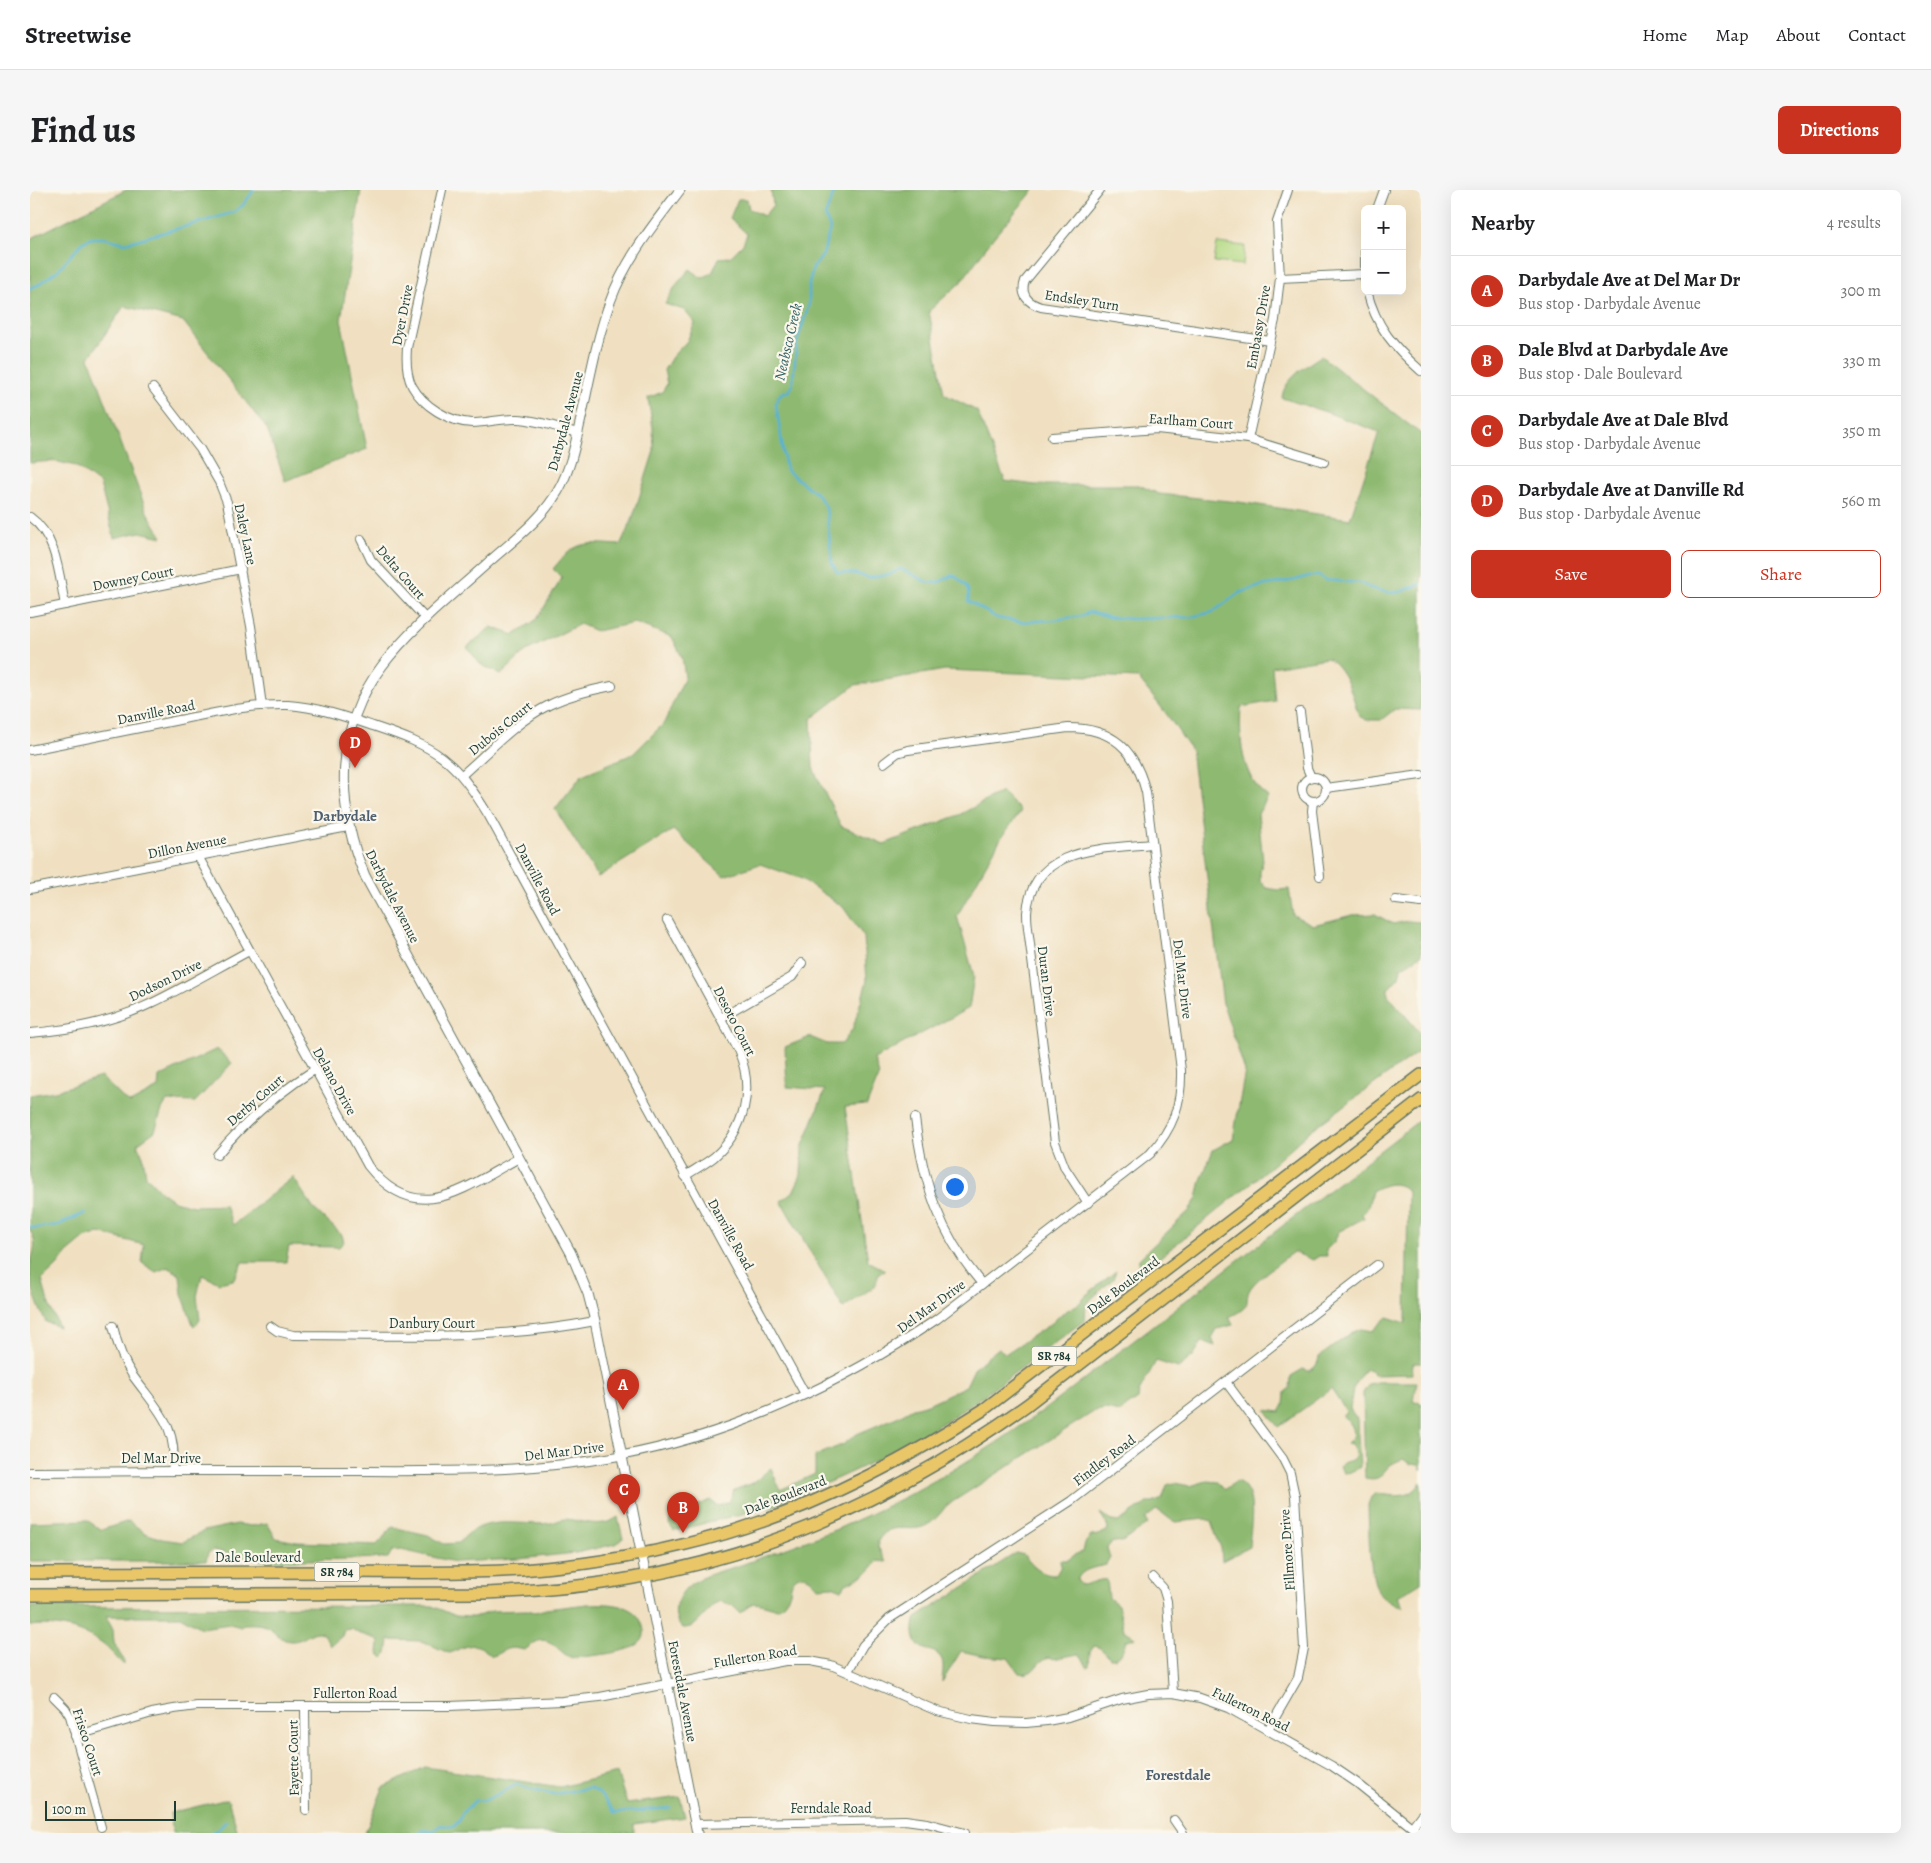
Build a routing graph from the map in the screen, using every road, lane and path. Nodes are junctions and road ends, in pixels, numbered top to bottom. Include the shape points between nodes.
1 (442, 190) edge
2 (680, 190) edge
3 (1100, 190) edge
4 (1288, 190) edge
5 (1384, 190) edge
6 (1378, 205) edge
7 (1361, 277) edge
8 (1280, 278) junction
9 (1367, 295) edge
10 (1270, 341) junction
11 (1421, 371) edge
12 (153, 388) dead end
13 (578, 433) junction
14 (1052, 437) dead end
15 (1248, 439) junction
16 (1324, 462) dead end
17 (30, 517) edge
18 (361, 539) dead end
19 (241, 569) junction
20 (65, 605) junction
21 (30, 612) edge
22 (426, 620) junction
23 (612, 686) dead end
24 (262, 706) junction
25 (1300, 712) dead end
26 (354, 720) junction
27 (30, 750) edge
28 (884, 763) dead end
29 (462, 775) junction
30 (1421, 775) edge
31 (1310, 777) junction
32 (1326, 788) junction
33 (1314, 801) junction
34 (348, 827) junction
35 (1152, 844) junction
36 (198, 856) junction
37 (1320, 876) dead end
38 (30, 890) edge
39 (1396, 900) dead end
40 (1421, 903) edge
41 (667, 920) dead end
42 (250, 951) junction
43 (802, 962) dead end
44 (721, 1018) junction
45 (30, 1033) edge
46 (314, 1070) junction
47 (1421, 1076) edge
48 (1421, 1100) edge
49 (915, 1118) dead end
50 (217, 1155) dead end
51 (520, 1158) junction
52 (685, 1176) junction
53 (1088, 1203) junction
54 (1377, 1265) dead end
55 (982, 1284) junction
56 (595, 1321) junction
57 (113, 1326) dead end
58 (270, 1326) dead end
59 (1226, 1382) junction
60 (805, 1394) junction
61 (622, 1456) junction
62 (172, 1470) junction
63 (30, 1472) edge
64 (642, 1554) junction
65 (30, 1573) edge
66 (646, 1576) junction
67 (1154, 1577) dead end
68 (30, 1595) edge
69 (848, 1671) junction
70 (668, 1685) junction
71 (1173, 1694) junction
72 (54, 1697) dead end
73 (305, 1706) junction
74 (1268, 1730) junction
75 (75, 1736) junction
76 (306, 1810) dead end
77 (1421, 1815) edge
78 (1174, 1820) dead end
79 (101, 1827) dead end
80 (1412, 1827) junction
81 (696, 1828) edge
82 (965, 1833) edge
83 (1183, 1833) edge
84 (1419, 1833) edge

1 - 13 street, Dyer Drive via 407,348 412,386 435,410 458,421 482,423 521,419
2 - 13 street, Darbydale Avenue via 639,245 610,301
3 - 10 street, Endsley Turn via 1025,281 1023,292 1027,300 1041,306
4 - 8 street, Embassy Drive via 1277,222
5 - 6 street
7 - 8 street
8 - 10 street, Embassy Drive
9 - 11 street via 1382,331
10 - 15 street, Embassy Drive
12 - 19 street, Daley Lane via 200,449 219,482 227,502
13 - 22 street, Darbydale Avenue via 566,473 549,505
14 - 15 street, Earlham Court via 1157,429
15 - 16 street, Earlham Court
17 - 20 street via 42,528 52,546
18 - 22 street, Delta Court via 371,560
19 - 20 street, Downey Court
19 - 24 street, Daley Lane
20 - 21 street, Downey Court
22 - 26 street, Darbydale Avenue via 381,668
23 - 29 street, Dubois Court via 562,700 538,711
24 - 26 street, Danville Road via 306,707
24 - 27 street, Danville Road
25 - 31 street
26 - 29 street, Danville Road via 422,744
26 - 34 street, Darbydale Avenue via 345,764
28 - 35 street, Del Mar Drive via 897,753 908,750 1068,728 1093,730 1124,746 1137,765 1146,792
29 - 52 street, Danville Road via 489,816
30 - 32 street
31 - 32 street via 1320,778
31 - 33 street via 1304,781 1302,791 1305,797
32 - 33 street via 1323,797
33 - 37 street via 1312,811
34 - 36 street, Dillon Avenue
34 - 51 street, Darbydale Avenue via 365,876
35 - 53 street, Del Mar Drive via 1180,1057 1181,1095 1174,1120 1160,1143
35 - 53 street, Duran Drive via 1083,852 1061,860 1041,876 1028,907 1055,1142 1065,1168
36 - 38 street, Dillon Avenue
36 - 42 street, Delano Drive
39 - 40 street
41 - 44 street, Desoto Court
42 - 45 street, Dodson Drive via 151,1003 125,1013 70,1028
42 - 46 street, Delano Drive
43 - 44 street via 792,977
44 - 52 street, Desoto Court via 743,1061 746,1102 738,1125 723,1148
46 - 50 street, Derby Court via 264,1106
46 - 51 street, Delano Drive via 368,1166 384,1185 403,1195 424,1199 448,1196
47 - 64 main road, Dale Boulevard / SR 784 via 1022,1382 943,1436 864,1479 811,1503 724,1534
48 - 66 main road, SR 784 via 1028,1405 954,1455 906,1483 817,1524 718,1558
49 - 55 street via 924,1172 937,1214 956,1250
51 - 56 street, Darbydale Avenue via 581,1273
52 - 60 street, Danville Road
53 - 55 street, Del Mar Drive
54 - 59 street, Findley Road
55 - 60 street, Del Mar Drive via 908,1339
56 - 58 street, Danbury Court via 527,1332 468,1336 293,1334
56 - 61 street, Darbydale Avenue
57 - 62 street via 127,1366 169,1427 174,1453
59 - 69 street, Findley Road via 1052,1514 889,1618 863,1645
59 - 74 street, Fillmore Drive via 1283,1459 1296,1496 1304,1648 1298,1678
60 - 61 street, Del Mar Drive via 726,1426
61 - 62 street, Del Mar Drive via 492,1471
61 - 64 street, Darbydale Avenue
62 - 63 street, Del Mar Drive
64 - 65 main road, Dale Boulevard / SR 784 via 517,1570
64 - 66 street, Forestdale Avenue
66 - 68 main road, SR 784 via 578,1587 486,1593
66 - 70 street, Forestdale Avenue
67 - 71 street via 1167,1601
69 - 70 street, Fullerton Road via 816,1662 785,1662
69 - 71 street, Fullerton Road via 937,1711 995,1722 1047,1721 1122,1699
70 - 73 street, Fullerton Road via 562,1702
70 - 81 street, Forestdale Avenue
71 - 74 street, Fullerton Road via 1214,1702
72 - 75 street, Frisco Court via 66,1708
73 - 75 street, Fullerton Road via 174,1709
73 - 76 street, Fayette Court
74 - 80 street, Fullerton Road via 1344,1774
75 - 79 street, Frisco Court
77 - 80 street
78 - 83 street
80 - 84 street, Fullerton Road
81 - 82 street, Ferndale Road via 776,1821 905,1820

